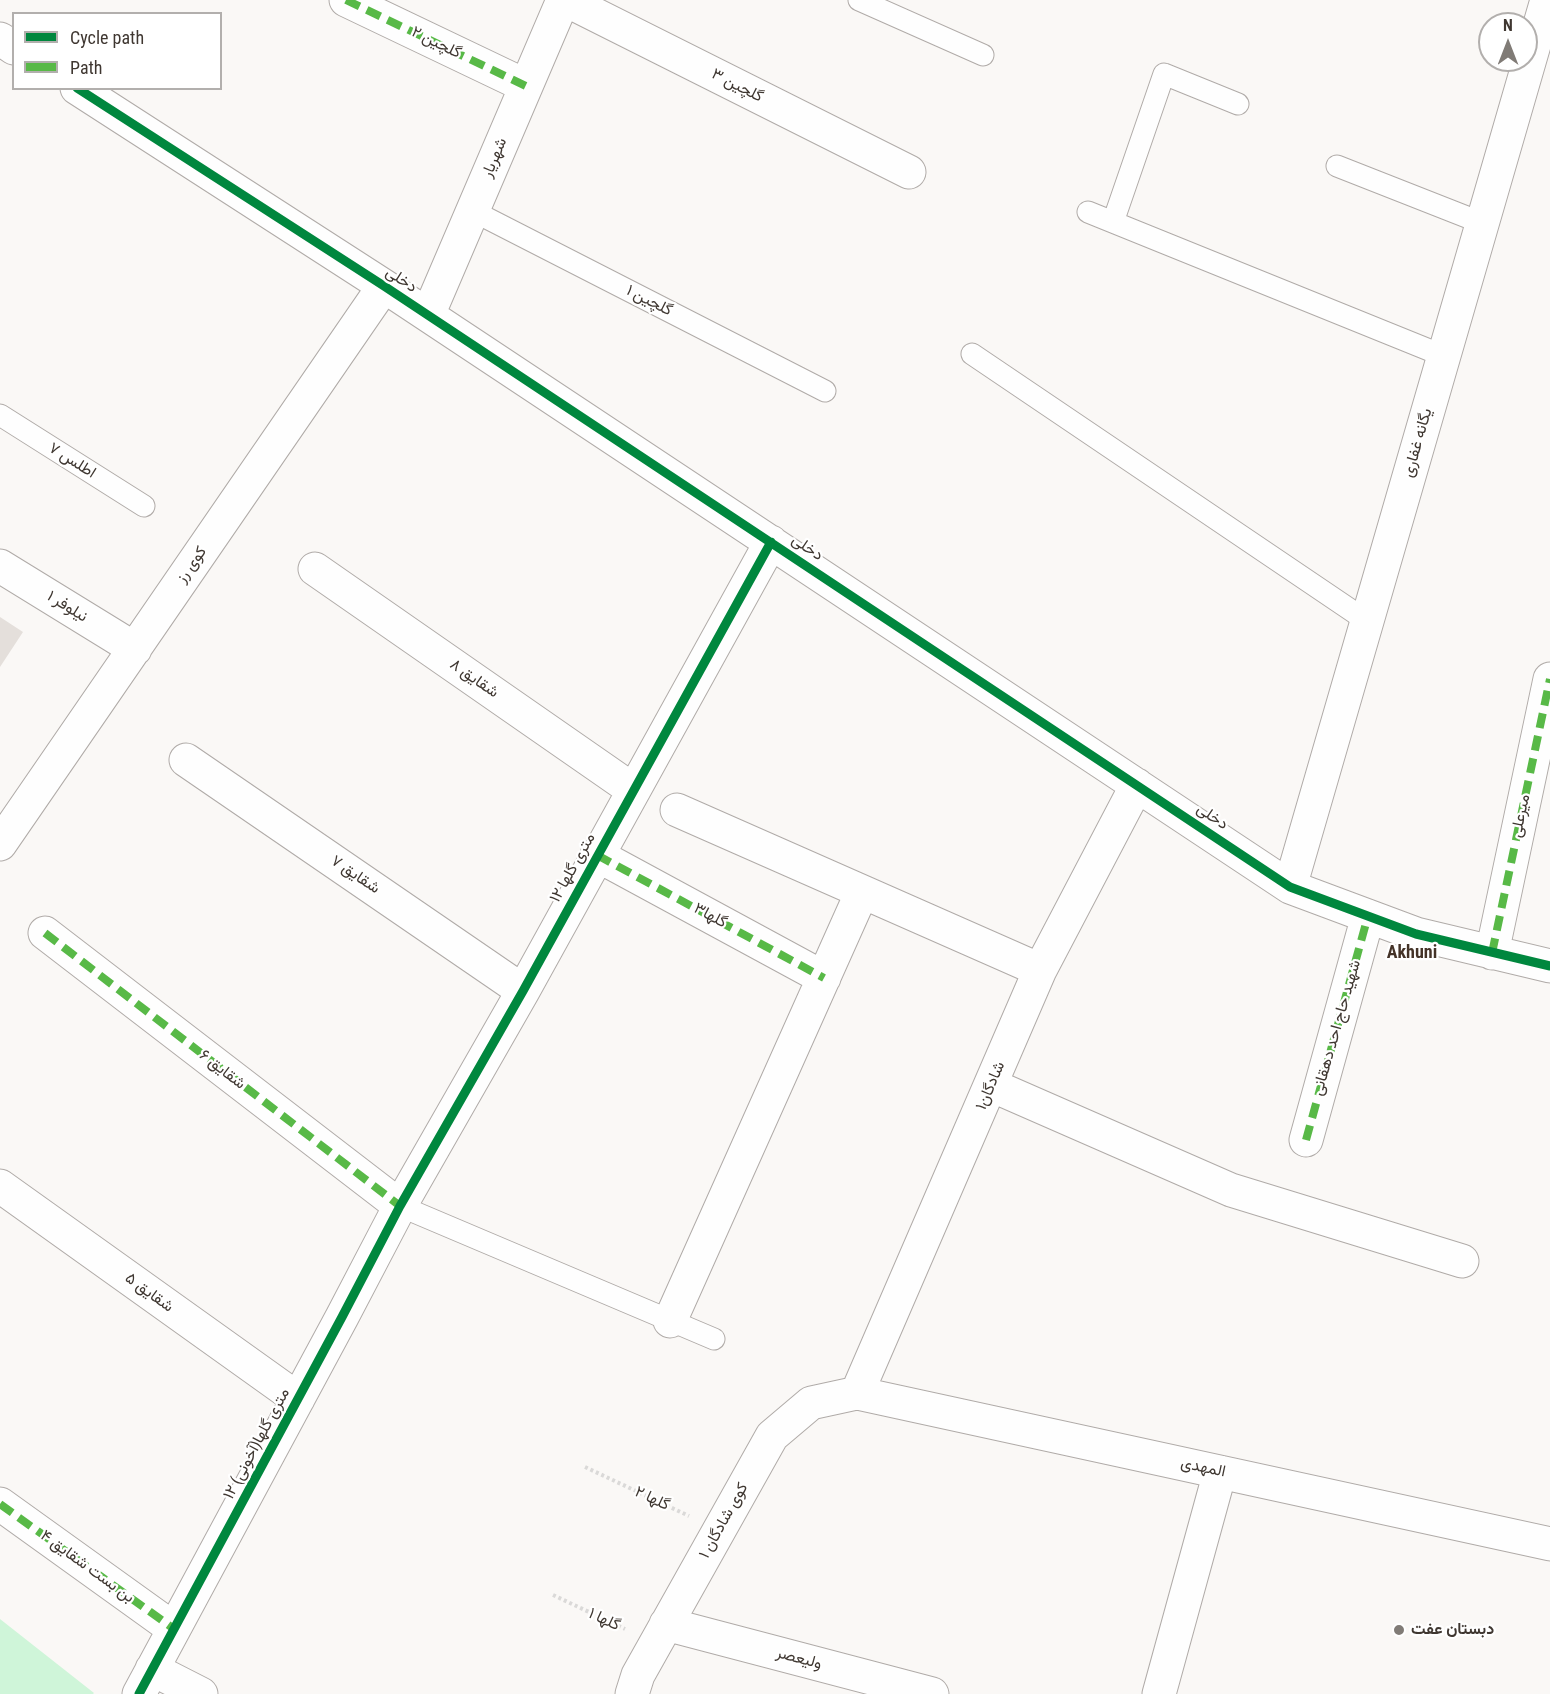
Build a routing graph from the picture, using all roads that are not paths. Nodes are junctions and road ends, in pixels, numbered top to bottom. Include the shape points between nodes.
1 (346, 0) edge
2 (564, 0) edge
3 (859, 0) edge
4 (1540, 2) edge
5 (983, 55) dead end
6 (526, 86) junction
7 (80, 90) edge
8 (1238, 104) dead end
9 (1337, 166) dead end
10 (909, 172) dead end
11 (472, 211) junction
12 (1088, 212) dead end
13 (1113, 222) junction
14 (1482, 223) junction
15 (384, 286) junction
16 (428, 315) junction
17 (972, 354) dead end
18 (1444, 356) junction
19 (825, 391) dead end
20 (0, 415) edge
21 (144, 506) dead end
22 (771, 542) junction
23 (0, 566) edge
24 (315, 568) dead end
25 (1367, 621) junction
26 (135, 649) junction
27 (1550, 680) edge
28 (186, 760) dead end
29 (1137, 785) junction
30 (633, 790) junction
31 (677, 810) dead end
32 (0, 844) edge
33 (597, 855) junction
34 (1290, 886) junction
35 (862, 892) junction
36 (1368, 916) junction
37 (45, 933) dead end
38 (1492, 953) junction
39 (1550, 966) edge
40 (1040, 970) junction
41 (824, 978) junction
42 (523, 991) junction
43 (991, 1085) junction
44 (1306, 1140) dead end
45 (0, 1186) edge
46 (400, 1206) junction
47 (1462, 1261) dead end
48 (670, 1321) junction
49 (714, 1339) dead end
50 (857, 1393) junction
51 (298, 1399) junction
52 (1220, 1472) junction
53 (0, 1504) edge
54 (1550, 1544) edge
55 (174, 1629) junction
56 (661, 1634) junction
57 (146, 1682) edge
58 (201, 1694) edge
59 (632, 1694) edge
60 (932, 1694) edge
61 (1159, 1694) edge

1 - 6 street, گلچین ۲
2 - 6 street, شهریار
2 - 10 street, گلچین ۳
3 - 5 lane
4 - 14 street, یگانه غفاری
6 - 11 street, شهریار
7 - 15 street, دخلی
8 - 13 lane via 1164,74
9 - 14 lane
11 - 16 street, شهریار
11 - 19 lane, گلچین ۱
12 - 13 lane
13 - 18 lane
14 - 18 street, یگانه غفاری
15 - 16 street, دخلی
15 - 26 street, کوی رز
16 - 22 street, دخلی
17 - 25 lane
18 - 25 street, یگانه غفاری
20 - 21 lane, اطلس ۷
22 - 29 street, دخلی
22 - 30 street, ۱۲ متری گلها
23 - 26 street, نیلوفر ۱
24 - 30 street, شقایق ۸
25 - 34 street, یگانه غفاری
26 - 32 street, کوی رز
27 - 38 street, میرعلی
28 - 42 street, شقایق ۷
29 - 34 street, دخلی
29 - 40 street, شادگان۱
30 - 33 street, ۱۲ متری گلها
31 - 35 street
33 - 41 street, گلها۳
33 - 42 street, ۱۲ متری گلها
34 - 36 street, دخلی
35 - 40 street
35 - 41 street
36 - 38 street, دخلی via 1416,934
36 - 44 street, شهید حاج احد دهقانی
37 - 46 street, شقایق ۶
38 - 39 street, دخلی
40 - 43 street, شادگان۱
41 - 48 street
42 - 46 street, ۱۲ متری گلها
43 - 47 street via 1231,1190
43 - 50 street, شادگان۱
45 - 51 street, شقایق ۵
46 - 48 lane
46 - 51 street, ۱۲ متری گلها(آخونی)
48 - 49 lane
50 - 52 street, المهدی
50 - 56 street, کوی شادگان ۱ via 811,1403 772,1436
51 - 55 street, ۱۲ متری گلها(آخونی)
52 - 54 street, المهدی
52 - 61 street
53 - 55 street, بن بست شقایق ۴
55 - 57 street, ۱۲ متری گلها(آخونی)
56 - 59 street, کوی شادگان ۱
56 - 60 street, ولیعصر
57 - 58 street

